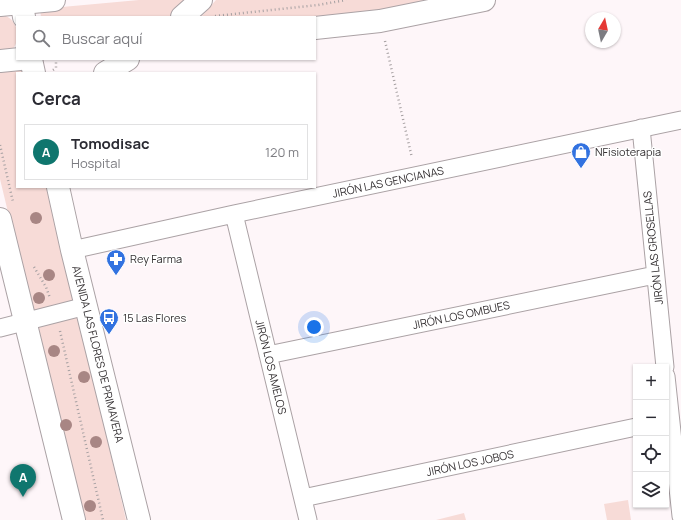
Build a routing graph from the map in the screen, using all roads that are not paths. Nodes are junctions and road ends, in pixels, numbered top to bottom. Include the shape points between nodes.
1 (54, 0) edge
2 (484, 0) edge
3 (0, 6) edge
4 (22, 7) edge
5 (207, 8) edge
6 (185, 16) edge
7 (316, 28) edge
8 (16, 59) edge
9 (31, 60) edge
10 (126, 60) edge
11 (0, 61) edge
12 (34, 72) edge
13 (106, 72) edge
14 (681, 120) edge
15 (641, 128) junction
16 (58, 188) edge
17 (234, 214) junction
18 (0, 219) edge
19 (72, 250) junction
20 (655, 275) junction
21 (86, 306) junction
22 (25, 321) junction
23 (0, 328) edge
24 (268, 355) junction
25 (665, 364) edge
26 (669, 427) edge
27 (633, 428) edge
28 (303, 498) junction
29 (681, 516) edge
30 (74, 520) edge
31 (139, 520) edge
32 (308, 520) edge

1 - 4 main road
2 - 7 main road via 380,21
3 - 4 main road
5 - 6 main road
8 - 11 main road
9 - 12 main road
10 - 13 main road
14 - 15 street, JIRÓN LAS GENCIANAS
15 - 17 street, JIRÓN LAS GENCIANAS
15 - 20 street, JIRÓN LAS GROSELLAS
16 - 19 main road, AVENIDA LAS FLORES DE PRIMAVERA
17 - 19 street, JIRÓN LAS GENCIANAS
17 - 24 street, JIRÓN LOS AMELOS
18 - 22 main road
19 - 21 main road, AVENIDA LAS FLORES DE PRIMAVERA
20 - 24 street, JIRÓN LOS OMBUES
20 - 25 street, JIRÓN LAS GROSELLAS
21 - 22 street
21 - 31 main road, AVENIDA LAS FLORES DE PRIMAVERA
22 - 23 street
22 - 30 main road
24 - 28 street, JIRÓN LOS AMELOS
26 - 29 street
27 - 28 street, JIRÓN LOS JOBOS
28 - 32 street, JIRÓN LOS AMELOS

